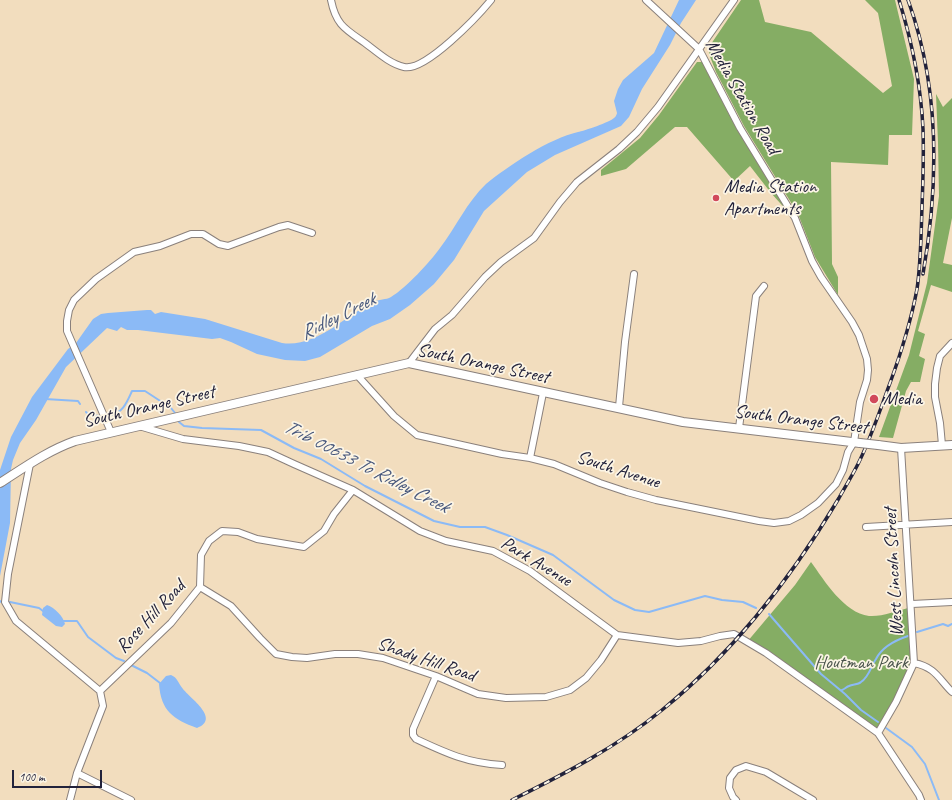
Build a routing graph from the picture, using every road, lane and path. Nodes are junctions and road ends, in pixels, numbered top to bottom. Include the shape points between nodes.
1 (331, 0) edge
2 (491, 0) edge
3 (646, 0) edge
4 (734, 0) edge
5 (700, 49) junction
6 (312, 233) dead end
7 (634, 274) dead end
8 (764, 286) dead end
9 (952, 343) edge
10 (409, 363) junction
11 (357, 375) junction
12 (543, 393) junction
13 (619, 408) junction
14 (136, 426) junction
15 (739, 428) junction
16 (111, 432) junction
17 (857, 442) junction
18 (942, 445) junction
19 (952, 445) edge
20 (902, 448) junction
21 (530, 458) junction
22 (30, 464) junction
23 (0, 483) edge
24 (353, 490) junction
25 (952, 522) edge
26 (906, 524) junction
27 (866, 528) dead end
28 (200, 587) junction
29 (952, 602) edge
30 (912, 604) junction
31 (617, 634) junction
32 (914, 663) junction
33 (436, 676) junction
34 (100, 691) junction
35 (952, 692) edge
36 (878, 733) junction
37 (502, 766) dead end
38 (78, 773) junction
39 (70, 800) edge
40 (131, 800) edge
41 (736, 800) edge
42 (813, 800) edge
43 (921, 800) edge

1 - 2 street via 341,26 390,61 405,68 424,62 438,53 480,14
3 - 5 street, Media Station Road
4 - 5 street
5 - 10 street via 637,132 577,182 534,238 485,277 452,315 435,329
5 - 17 street, Media Station Road via 740,128 795,218 815,267 859,335 868,370 860,402
6 - 16 street via 288,225 228,246 219,244 203,234 191,234 160,246 134,252 96,279 74,300 68,310 67,331
7 - 13 street
8 - 15 street via 756,296
9 - 18 street via 940,356 935,384
10 - 11 main road, South Orange Street
10 - 12 main road, South Orange Street
11 - 14 main road, South Orange Street
11 - 21 street, South Avenue via 394,416 417,435
12 - 13 main road, South Orange Street
12 - 21 street
13 - 15 main road, South Orange Street via 683,422
14 - 16 main road, South Orange Street
14 - 24 street, Park Avenue via 183,439 268,452
15 - 17 main road, South Orange Street
16 - 22 main road, South Orange Street via 57,448
17 - 20 main road, South Orange Street, bridge
17 - 21 street, South Avenue via 848,452 840,478 818,503 789,521 774,523 656,500
18 - 19 main road, South Orange Street
18 - 20 main road, South Orange Street
20 - 26 street, West Lincoln Street
22 - 23 main road, South Orange Street
22 - 34 street via 8,574 5,602 16,621
24 - 28 street, Rose Hill Road via 324,531 304,548 257,539 238,532 222,531 209,541 201,555
24 - 31 street, Park Avenue via 420,532 446,541 493,551 530,571
25 - 26 street
26 - 27 street
26 - 30 street, West Lincoln Street
28 - 33 street, Shady Hill Road via 231,606 276,654 307,658 358,654 383,658
28 - 34 street, Rose Hill Road via 171,623
29 - 30 street
30 - 32 street, West Lincoln Street
31 - 33 street, Shady Hill Road via 586,678 570,690 546,696 506,698 478,694
31 - 36 street, Park Avenue via 678,643 734,634 766,653
32 - 35 street via 936,673
32 - 36 street, West Lincoln Street
33 - 37 street via 413,729 413,735 416,739 456,757
34 - 38 street via 103,706
36 - 43 street
38 - 39 street
38 - 40 street
41 - 42 street via 729,788 730,778 736,770 746,766 766,772

